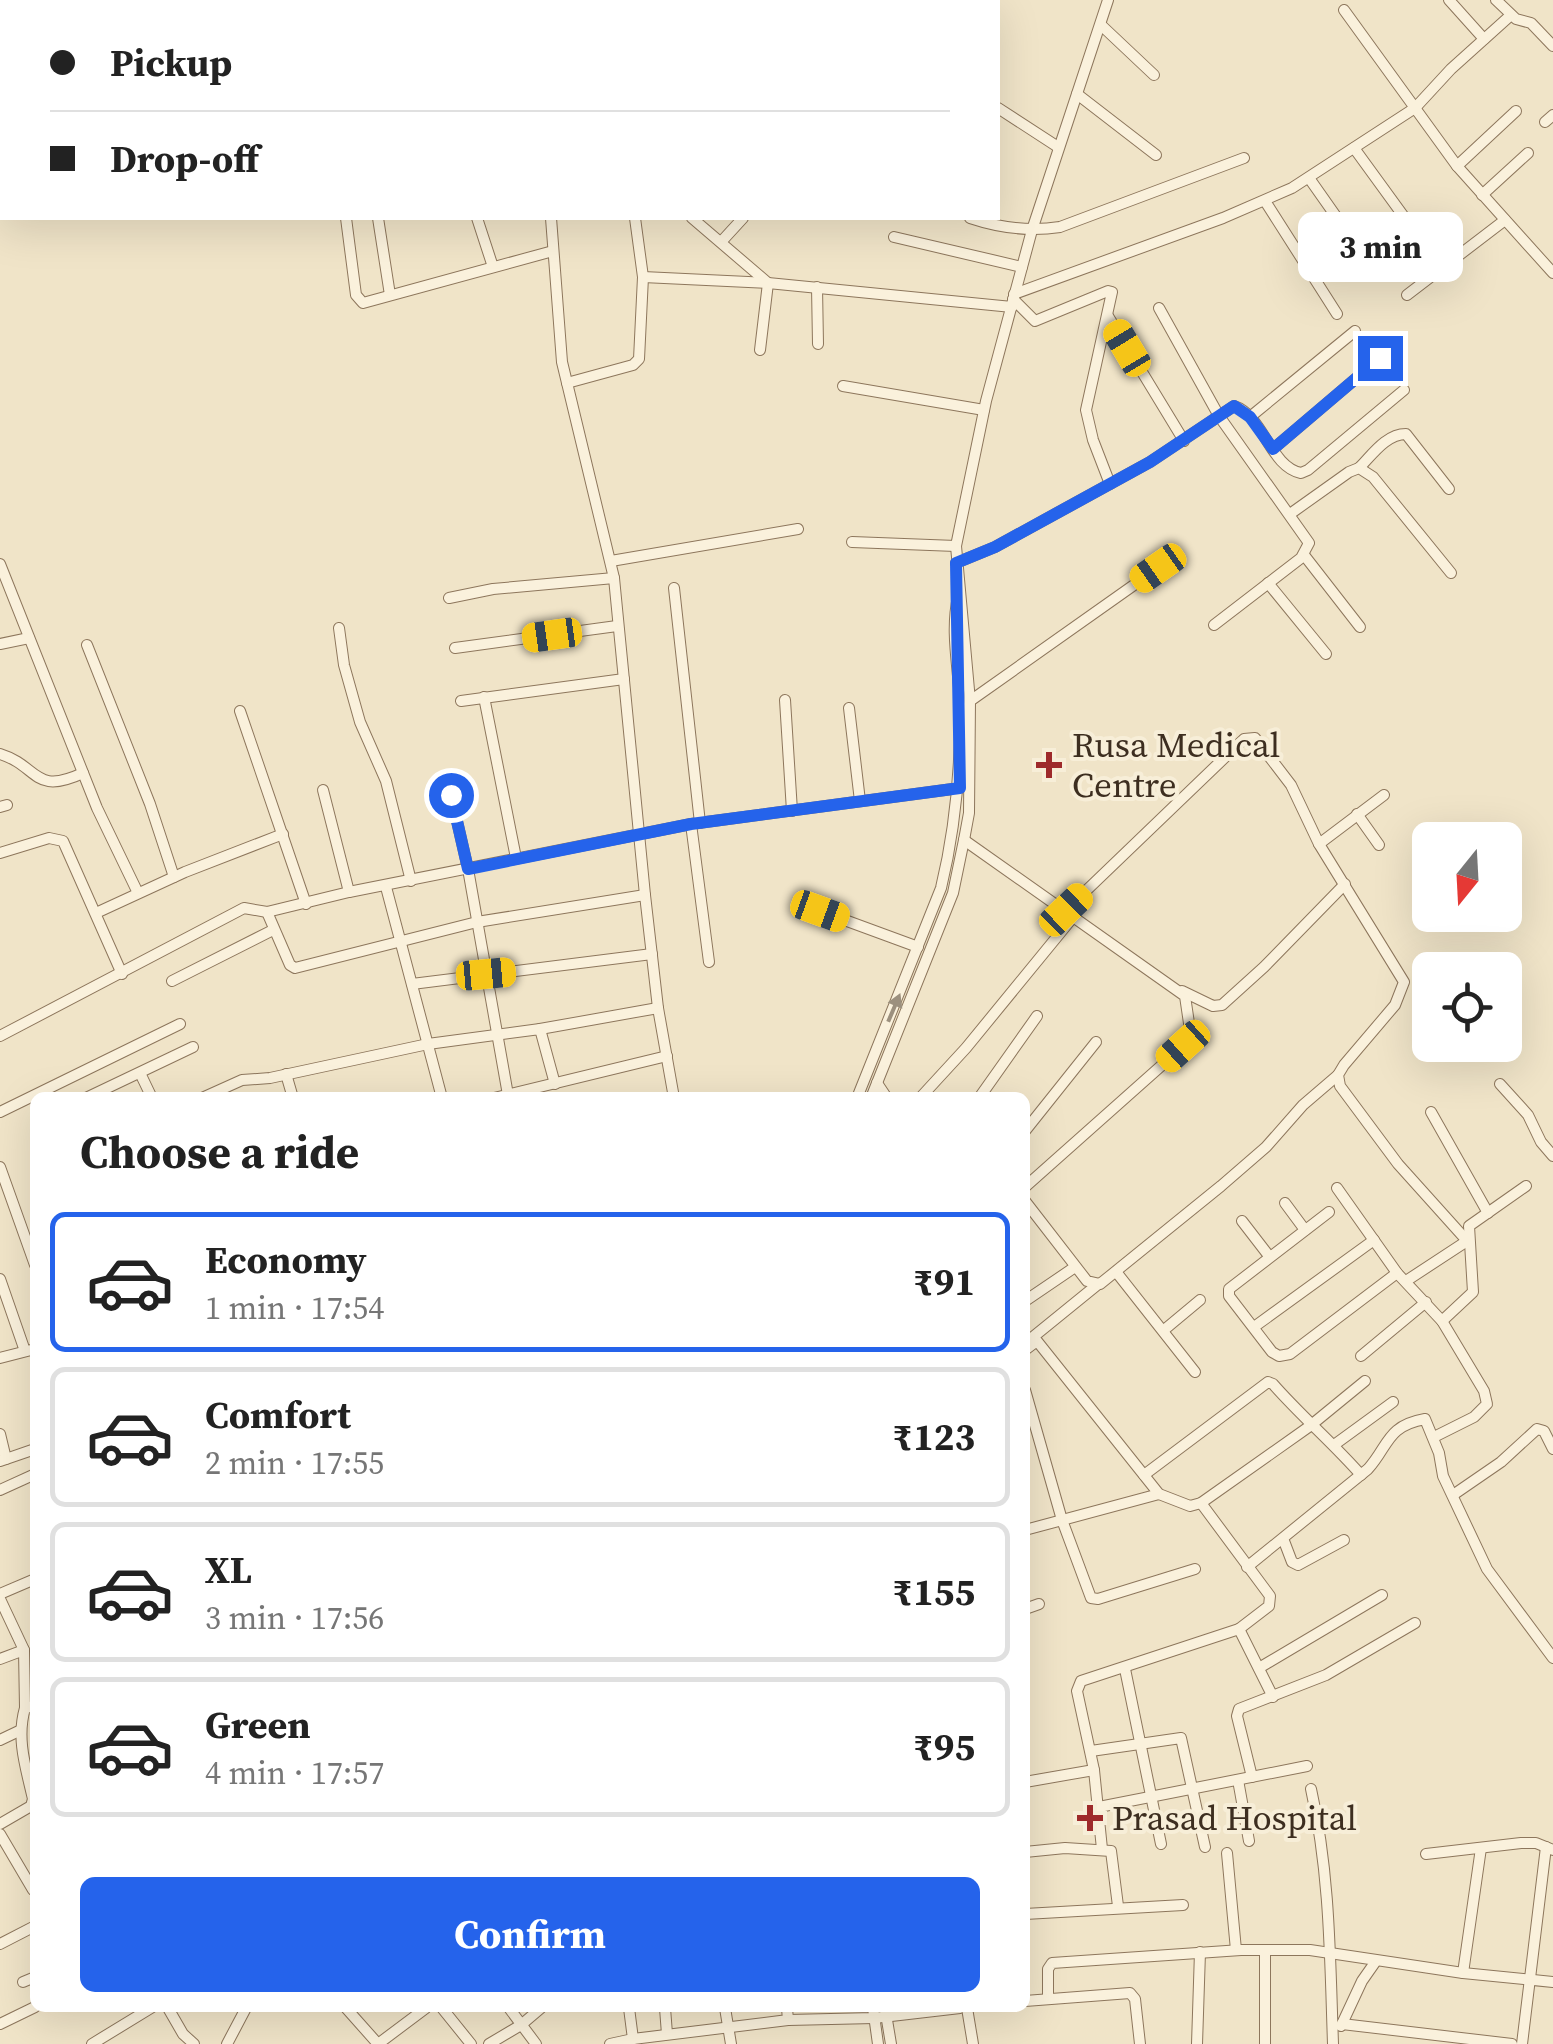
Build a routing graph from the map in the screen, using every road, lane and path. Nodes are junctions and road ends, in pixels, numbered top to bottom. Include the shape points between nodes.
1 (1108, 0) edge
2 (1449, 0) edge
3 (1498, 1) edge
4 (1344, 10) dead end
5 (1511, 15) junction
6 (1101, 26) junction
7 (1484, 39) junction
8 (1553, 46) edge
9 (1154, 75) dead end
10 (1078, 94) junction
11 (1416, 108) junction
12 (1000, 109) edge
13 (1516, 111) dead end
14 (1058, 147) junction
15 (1354, 148) junction
16 (1528, 153) dead end
17 (1156, 155) dead end
18 (1244, 158) dead end
19 (1457, 166) junction
20 (1308, 178) junction
21 (1482, 195) junction
22 (1265, 201) junction
23 (346, 220) edge
24 (378, 220) edge
25 (478, 220) edge
26 (551, 220) edge
27 (634, 220) edge
28 (694, 220) edge
29 (741, 220) edge
30 (977, 220) edge
31 (1504, 220) junction
32 (1032, 230) junction
33 (894, 238) dead end
34 (721, 242) junction
35 (553, 251) junction
36 (493, 267) junction
37 (1022, 267) junction
38 (1373, 268) dead end
39 (1442, 268) junction
40 (1553, 273) edge
41 (644, 277) junction
42 (768, 283) junction
43 (817, 288) junction
44 (390, 295) junction
45 (1407, 295) dead end
46 (1013, 300) junction
47 (1159, 308) dead end
48 (1337, 314) dead end
49 (1108, 316) junction
50 (1355, 331) dead end
51 (818, 344) dead end
52 (760, 350) dead end
53 (1380, 358) dead end
54 (567, 383) junction
55 (842, 386) dead end
56 (1404, 390) dead end
57 (984, 410) junction
58 (1219, 416) junction
59 (1250, 417) junction
60 (1184, 442) junction
61 (1273, 449) junction
62 (1360, 468) junction
63 (1110, 484) junction
64 (1448, 489) dead end
65 (1290, 514) junction
66 (798, 529) dead end
67 (852, 542) dead end
68 (956, 546) junction
69 (1304, 555) junction
70 (611, 561) junction
71 (956, 563) junction
72 (0, 564) edge
73 (1158, 568) dead end
74 (1451, 574) dead end
75 (614, 578) junction
76 (1268, 584) junction
77 (674, 588) dead end
78 (958, 596) junction
79 (449, 598) dead end
80 (1214, 625) dead end
81 (617, 626) junction
82 (1360, 627) dead end
83 (339, 628) dead end
84 (29, 638) junction
85 (0, 644) edge
86 (87, 645) dead end
87 (455, 648) dead end
88 (1326, 654) dead end
89 (624, 679) junction
90 (484, 698) junction
91 (461, 700) dead end
92 (785, 700) dead end
93 (970, 702) junction
94 (849, 708) dead end
95 (240, 711) dead end
96 (0, 754) edge
97 (83, 773) junction
98 (960, 788) junction
99 (323, 790) dead end
100 (451, 795) dead end
101 (1384, 795) dead end
102 (860, 802) junction
103 (792, 810) junction
104 (1358, 814) junction
105 (695, 823) junction
106 (284, 834) junction
107 (640, 834) junction
108 (964, 840) junction
109 (1319, 844) junction
110 (1379, 845) dead end
111 (0, 853) edge
112 (516, 858) junction
113 (468, 869) junction
114 (174, 877) junction
115 (411, 881) junction
116 (1346, 884) junction
117 (386, 887) junction
118 (349, 892) junction
119 (138, 893) junction
120 (645, 895) junction
121 (306, 904) junction
122 (820, 911) dead end
123 (267, 912) junction
124 (96, 913) junction
125 (1070, 913) junction
126 (477, 922) junction
127 (272, 930) junction
128 (400, 941) junction
129 (918, 947) junction
130 (652, 954) junction
131 (708, 962) dead end
132 (122, 974) junction
133 (486, 974) junction
134 (172, 982) dead end
135 (412, 984) junction
136 (1182, 991) junction
137 (658, 1008) junction
138 (1037, 1016) dead end
139 (180, 1024) dead end
140 (540, 1029) junction
141 (497, 1035) junction
142 (0, 1036) edge
143 (1096, 1042) dead end
144 (428, 1044) junction
145 (193, 1046) dead end
146 (667, 1056) junction
147 (140, 1073) junction
148 (286, 1074) junction
149 (1338, 1075) junction
150 (878, 1083) junction
151 (555, 1084) junction
152 (1500, 1084) dead end
153 (41, 1092) edge
154 (99, 1092) edge
155 (149, 1092) edge
156 (215, 1092) edge
157 (291, 1092) edge
158 (440, 1092) edge
159 (508, 1092) edge
160 (517, 1092) edge
161 (673, 1092) edge
162 (858, 1092) edge
163 (874, 1092) edge
164 (884, 1092) edge
165 (926, 1092) edge
166 (982, 1092) edge
167 (30, 1097) edge
168 (0, 1112) edge
169 (1432, 1112) dead end
170 (1030, 1126) edge
171 (1553, 1156) edge
172 (0, 1167) edge
173 (1030, 1183) edge
174 (1526, 1186) dead end
175 (1337, 1188) dead end
176 (1284, 1203) dead end
177 (1030, 1207) edge
178 (1330, 1212) dead end
179 (1488, 1213) junction
180 (1242, 1221) dead end
181 (1306, 1230) junction
182 (1374, 1240) junction
183 (1468, 1242) junction
184 (30, 1252) edge
185 (1270, 1256) junction
186 (1074, 1267) junction
187 (1117, 1273) junction
188 (1402, 1277) junction
189 (0, 1279) edge
190 (1097, 1285) junction
191 (1030, 1298) edge
192 (1200, 1300) dead end
193 (1426, 1302) junction
194 (1442, 1320) junction
195 (1254, 1327) junction
196 (1164, 1330) junction
197 (1030, 1332) edge
198 (1035, 1339) junction
199 (1030, 1344) edge
200 (30, 1350) edge
201 (1361, 1356) dead end
202 (0, 1358) edge
203 (1196, 1372) dead end
204 (1365, 1381) dead end
205 (1393, 1402) dead end
206 (1030, 1408) edge
207 (1310, 1426) junction
208 (0, 1434) edge
209 (1434, 1438) junction
210 (1551, 1441) edge
211 (1334, 1444) junction
212 (29, 1451) edge
213 (3, 1460) edge
214 (1144, 1475) junction
215 (1361, 1475) junction
216 (30, 1479) edge
217 (0, 1490) edge
218 (1159, 1494) junction
219 (1453, 1495) junction
220 (1201, 1503) junction
221 (1062, 1520) junction
222 (1030, 1529) edge
223 (1344, 1540) dead end
224 (1284, 1541) junction
225 (1247, 1568) junction
226 (1195, 1570) dead end
227 (30, 1581) edge
228 (0, 1596) edge
229 (1382, 1596) dead end
230 (1039, 1604) dead end
231 (1030, 1607) edge
232 (1415, 1624) dead end
233 (1239, 1628) junction
234 (24, 1650) junction
235 (1553, 1658) edge
236 (0, 1659) edge
237 (1125, 1668) junction
238 (1259, 1668) junction
239 (1273, 1697) junction
240 (30, 1707) edge
241 (21, 1730) junction
242 (2, 1735) edge
243 (1141, 1742) junction
244 (30, 1745) edge
245 (22, 1748) junction
246 (1091, 1752) junction
247 (1307, 1766) dead end
248 (1094, 1770) junction
249 (1252, 1777) junction
250 (1238, 1780) junction
251 (1030, 1781) edge
252 (30, 1782) edge
253 (1193, 1788) junction
254 (1310, 1789) dead end
255 (1154, 1798) junction
256 (1099, 1806) junction
257 (30, 1807) edge
258 (0, 1824) edge
259 (0, 1834) edge
260 (1249, 1841) dead end
261 (1161, 1844) dead end
262 (1205, 1847) dead end
263 (1480, 1848) junction
264 (1550, 1848) edge
265 (1102, 1849) junction
266 (1030, 1852) edge
267 (1227, 1853) dead end
268 (1426, 1854) dead end
269 (30, 1885) edge
270 (1184, 1905) dead end
271 (1118, 1906) junction
272 (1030, 1914) edge
273 (30, 1929) edge
274 (0, 1944) edge
275 (1236, 1950) junction
276 (1265, 1950) junction
277 (1200, 1952) junction
278 (1330, 1952) junction
279 (1376, 1961) junction
280 (1463, 1973) junction
281 (1529, 1977) junction
282 (30, 1979) edge
283 (23, 1982) dead end
284 (1553, 1982) edge
285 (1048, 1999) junction
286 (1030, 2001) edge
287 (30, 2009) edge
288 (144, 2012) edge
289 (170, 2012) edge
290 (244, 2012) edge
291 (350, 2012) edge
292 (421, 2012) edge
293 (445, 2012) edge
294 (512, 2012) edge
295 (536, 2012) edge
296 (630, 2012) edge
297 (665, 2012) edge
298 (724, 2012) edge
299 (880, 2012) edge
300 (965, 2012) edge
301 (788, 2014) edge
302 (0, 2024) edge
303 (1342, 2024) junction
304 (521, 2025) junction
305 (726, 2028) junction
306 (666, 2034) junction
307 (1408, 2038) edge
308 (633, 2039) junction
309 (92, 2044) edge
310 (194, 2044) edge
311 (227, 2044) edge
312 (378, 2044) edge
313 (471, 2044) edge
314 (489, 2044) edge
315 (536, 2044) edge
316 (610, 2044) edge
317 (731, 2044) edge
318 (878, 2044) edge
319 (890, 2044) edge
320 (972, 2044) edge
321 (1140, 2044) edge
322 (1198, 2044) edge
323 (1265, 2044) edge
324 (1333, 2044) edge
325 (1502, 2044) edge
326 (1512, 2044) edge
327 (1522, 2044) edge

1 - 6 street
2 - 7 street
3 - 5 street
4 - 11 street
5 - 7 street
5 - 8 street via 1531,23
6 - 9 street
6 - 10 street
7 - 11 street
10 - 14 street
10 - 17 street
11 - 15 street
11 - 19 street
12 - 14 street
13 - 19 street
14 - 32 street
15 - 20 street
15 - 39 street
16 - 21 street
18 - 32 street via 1067,226
19 - 21 street
20 - 22 street
20 - 38 street
21 - 31 street
22 - 46 street
22 - 48 street
23 - 44 street via 358,298
24 - 44 street
25 - 36 street
26 - 35 street
27 - 41 street
28 - 34 street
29 - 34 street
30 - 32 street
31 - 39 street
31 - 40 street
32 - 37 street
33 - 37 street
34 - 42 street
35 - 36 street
35 - 54 street
36 - 44 street
37 - 46 street
39 - 45 street
41 - 42 street
41 - 54 street via 638,362
42 - 43 street
42 - 52 street
43 - 46 street
43 - 51 street
46 - 49 street via 1034,322 1110,290
46 - 57 street
47 - 58 street
49 - 60 street
49 - 63 street via 1086,410
50 - 59 street
53 - 61 street
54 - 70 street
55 - 57 street
56 - 61 street via 1305,472 1290,470
57 - 68 street
58 - 59 street via 1237,406
58 - 60 street
58 - 65 street
59 - 61 street
60 - 63 street
62 - 64 street via 1386,441 1406,434
62 - 65 street
62 - 74 street
63 - 71 street
65 - 69 street via 1308,540
66 - 70 street
67 - 68 street
68 - 71 street
69 - 76 street
69 - 82 street
70 - 75 street
71 - 78 street
72 - 84 street
73 - 93 street
75 - 79 street
75 - 81 street
76 - 80 street
76 - 88 street
77 - 105 street
78 - 93 street
78 - 98 street
81 - 87 street
81 - 89 street
83 - 115 street via 360,722 386,781
84 - 85 street
84 - 97 street
86 - 114 street
89 - 90 street
89 - 107 street
90 - 91 street
90 - 112 street
92 - 103 street
93 - 108 street
94 - 102 street
95 - 106 street
96 - 97 street via 49,782
97 - 119 street
98 - 102 street
98 - 129 street via 942,888
99 - 118 street
100 - 113 street
101 - 104 street
102 - 103 street
103 - 105 street
104 - 109 street
104 - 110 street
105 - 107 street
105 - 131 street
106 - 114 street
106 - 121 street
107 - 112 street
107 - 120 street
108 - 125 street
108 - 150 street via 953,893
109 - 116 street
109 - 125 street via 1287,778 1250,737
111 - 124 street via 61,839
112 - 113 street
113 - 115 street
113 - 126 street
114 - 119 street
115 - 117 street
116 - 136 street via 1222,1006
116 - 149 street via 1404,987
117 - 118 street
117 - 128 street
118 - 121 street
119 - 124 street
120 - 126 street
120 - 130 street
121 - 123 street
122 - 129 street
123 - 127 street
123 - 132 street via 244,908
124 - 132 street
125 - 136 street
125 - 165 street
126 - 128 street
126 - 133 street
127 - 128 street via 292,968
127 - 134 street
128 - 135 street
162 -> 129 street
130 - 133 street
130 - 137 street
132 - 142 street
133 - 135 street
133 - 141 street
135 - 144 street
136 - 173 street via 1188,1042
137 - 140 street
137 - 146 street
138 - 166 street
139 - 153 street
140 - 141 street
140 - 151 street
141 - 144 street
141 - 159 street
143 - 170 street
144 - 148 street
144 - 158 street
145 - 147 street
146 - 151 street
146 - 161 street
147 - 154 street
147 - 155 street
148 - 156 street via 242,1080
148 - 157 street
149 - 183 street via 1378,1139
149 - 187 street
150 - 163 street
150 - 164 street
151 - 160 street
152 - 171 street
167 - 168 street
169 - 179 street
172 - 184 street
174 - 179 street
175 - 182 street
176 - 181 street
177 - 186 street
178 - 181 street
179 - 183 street via 1469,1226
180 - 185 street
181 - 185 street
182 - 188 street
182 - 195 street
183 - 188 street
183 - 194 street via 1473,1292
185 - 195 street via 1228,1292
186 - 190 street
186 - 191 street
187 - 190 street
187 - 196 street
188 - 193 street
188 - 195 street via 1287,1356 1275,1354
189 - 200 street
190 - 198 street
192 - 196 street
193 - 194 street
193 - 201 street
194 - 209 street via 1488,1404
196 - 203 street
197 - 198 street
198 - 199 street
198 - 214 street
200 - 202 street
204 - 207 street
205 - 211 street
206 - 221 street
207 - 211 street
207 - 214 street via 1266,1382
207 - 220 street
208 - 213 street
209 - 215 street via 1425,1419 1406,1426
209 - 219 street
210 - 219 street via 1542,1429 1534,1430
211 - 215 street
212 - 213 street
214 - 218 street
215 - 224 street
216 - 217 street
218 - 220 street via 1190,1506
218 - 221 street
219 - 235 street via 1487,1569
220 - 225 street
221 - 222 street
221 - 226 street via 1092,1599
223 - 224 street via 1298,1565
224 - 225 street
225 - 233 street via 1270,1603
227 - 228 street
228 - 234 street
229 - 238 street
230 - 231 street
232 - 239 street
233 - 237 street
233 - 238 street
234 - 236 street
234 - 240 street
237 - 243 street
237 - 246 street via 1078,1685
238 - 239 street
239 - 249 street via 1238,1711
240 - 241 street
241 - 242 street
241 - 245 street
243 - 246 street
243 - 253 street via 1181,1738
243 - 255 street
244 - 245 street
245 - 252 street
246 - 248 street
247 - 249 street
248 - 251 street
248 - 256 street
249 - 250 street
250 - 253 street
250 - 260 street
253 - 255 street
253 - 262 street
254 - 278 street via 1323,1843
255 - 256 street
255 - 261 street
256 - 265 street
257 - 258 street
259 - 269 street
263 - 264 street via 1528,1842
263 - 268 street
263 - 280 street
264 - 281 street
265 - 266 street
265 - 271 street via 1114,1855
267 - 275 street
270 - 271 street
271 - 272 street
273 - 274 street
275 - 276 street
275 - 277 street
276 - 278 street
276 - 323 street
277 - 285 street via 1052,1962
277 - 322 street
278 - 279 street
278 - 324 street
279 - 280 street
279 - 303 street
280 - 281 street
281 - 284 street
281 - 327 street
282 - 283 street
285 - 286 street
285 - 321 street via 1130,1994
287 - 302 street
288 - 309 street
289 - 310 street
290 - 311 street
291 - 312 street
292 - 312 street
293 - 313 street
294 - 304 street
295 - 304 street
296 - 308 street
297 - 306 street
298 - 305 street
299 - 301 street
299 - 318 street
299 - 319 street
300 - 320 street
301 - 305 street
303 - 307 street
303 - 324 street
304 - 314 street
304 - 315 street
305 - 306 street
305 - 317 street
306 - 308 street
307 - 325 street
308 - 316 street
325 - 326 street

